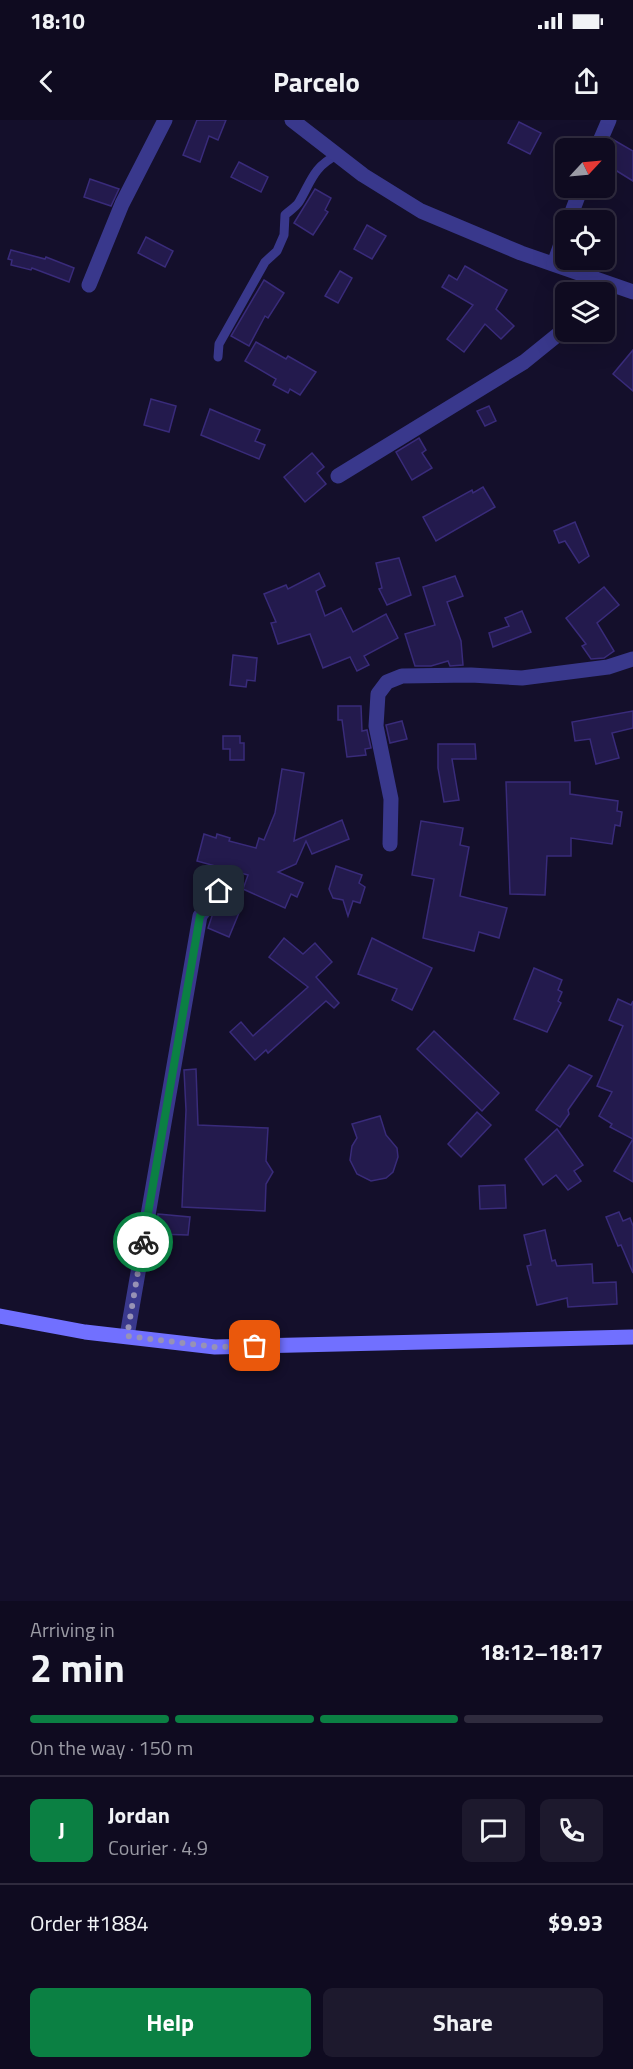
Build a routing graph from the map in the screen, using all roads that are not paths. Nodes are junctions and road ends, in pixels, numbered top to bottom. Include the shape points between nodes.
1 (165, 120) edge
2 (292, 120) edge
3 (609, 120) edge
4 (601, 138) edge
5 (337, 155) junction
6 (555, 261) edge
7 (554, 264) junction
8 (89, 285) dead end
9 (626, 289) edge
10 (555, 337) edge
11 (218, 357) dead end
12 (338, 476) dead end
13 (633, 659) edge
14 (390, 844) dead end
15 (219, 891) dead end
16 (0, 1316) edge
17 (127, 1336) junction
18 (633, 1337) edge

1 - 8 street via 122,204
2 - 5 street
3 - 4 street
5 - 7 street via 421,211
5 - 11 lane via 325,161 298,204 285,215 284,235 277,251 265,262 219,344
6 - 7 street
7 - 9 street
10 - 12 street via 524,362
13 - 14 street via 608,667 522,678 402,676 387,682 378,694 376,726 391,799
15 - 17 street via 200,916
16 - 17 street
17 - 18 street via 215,1347

